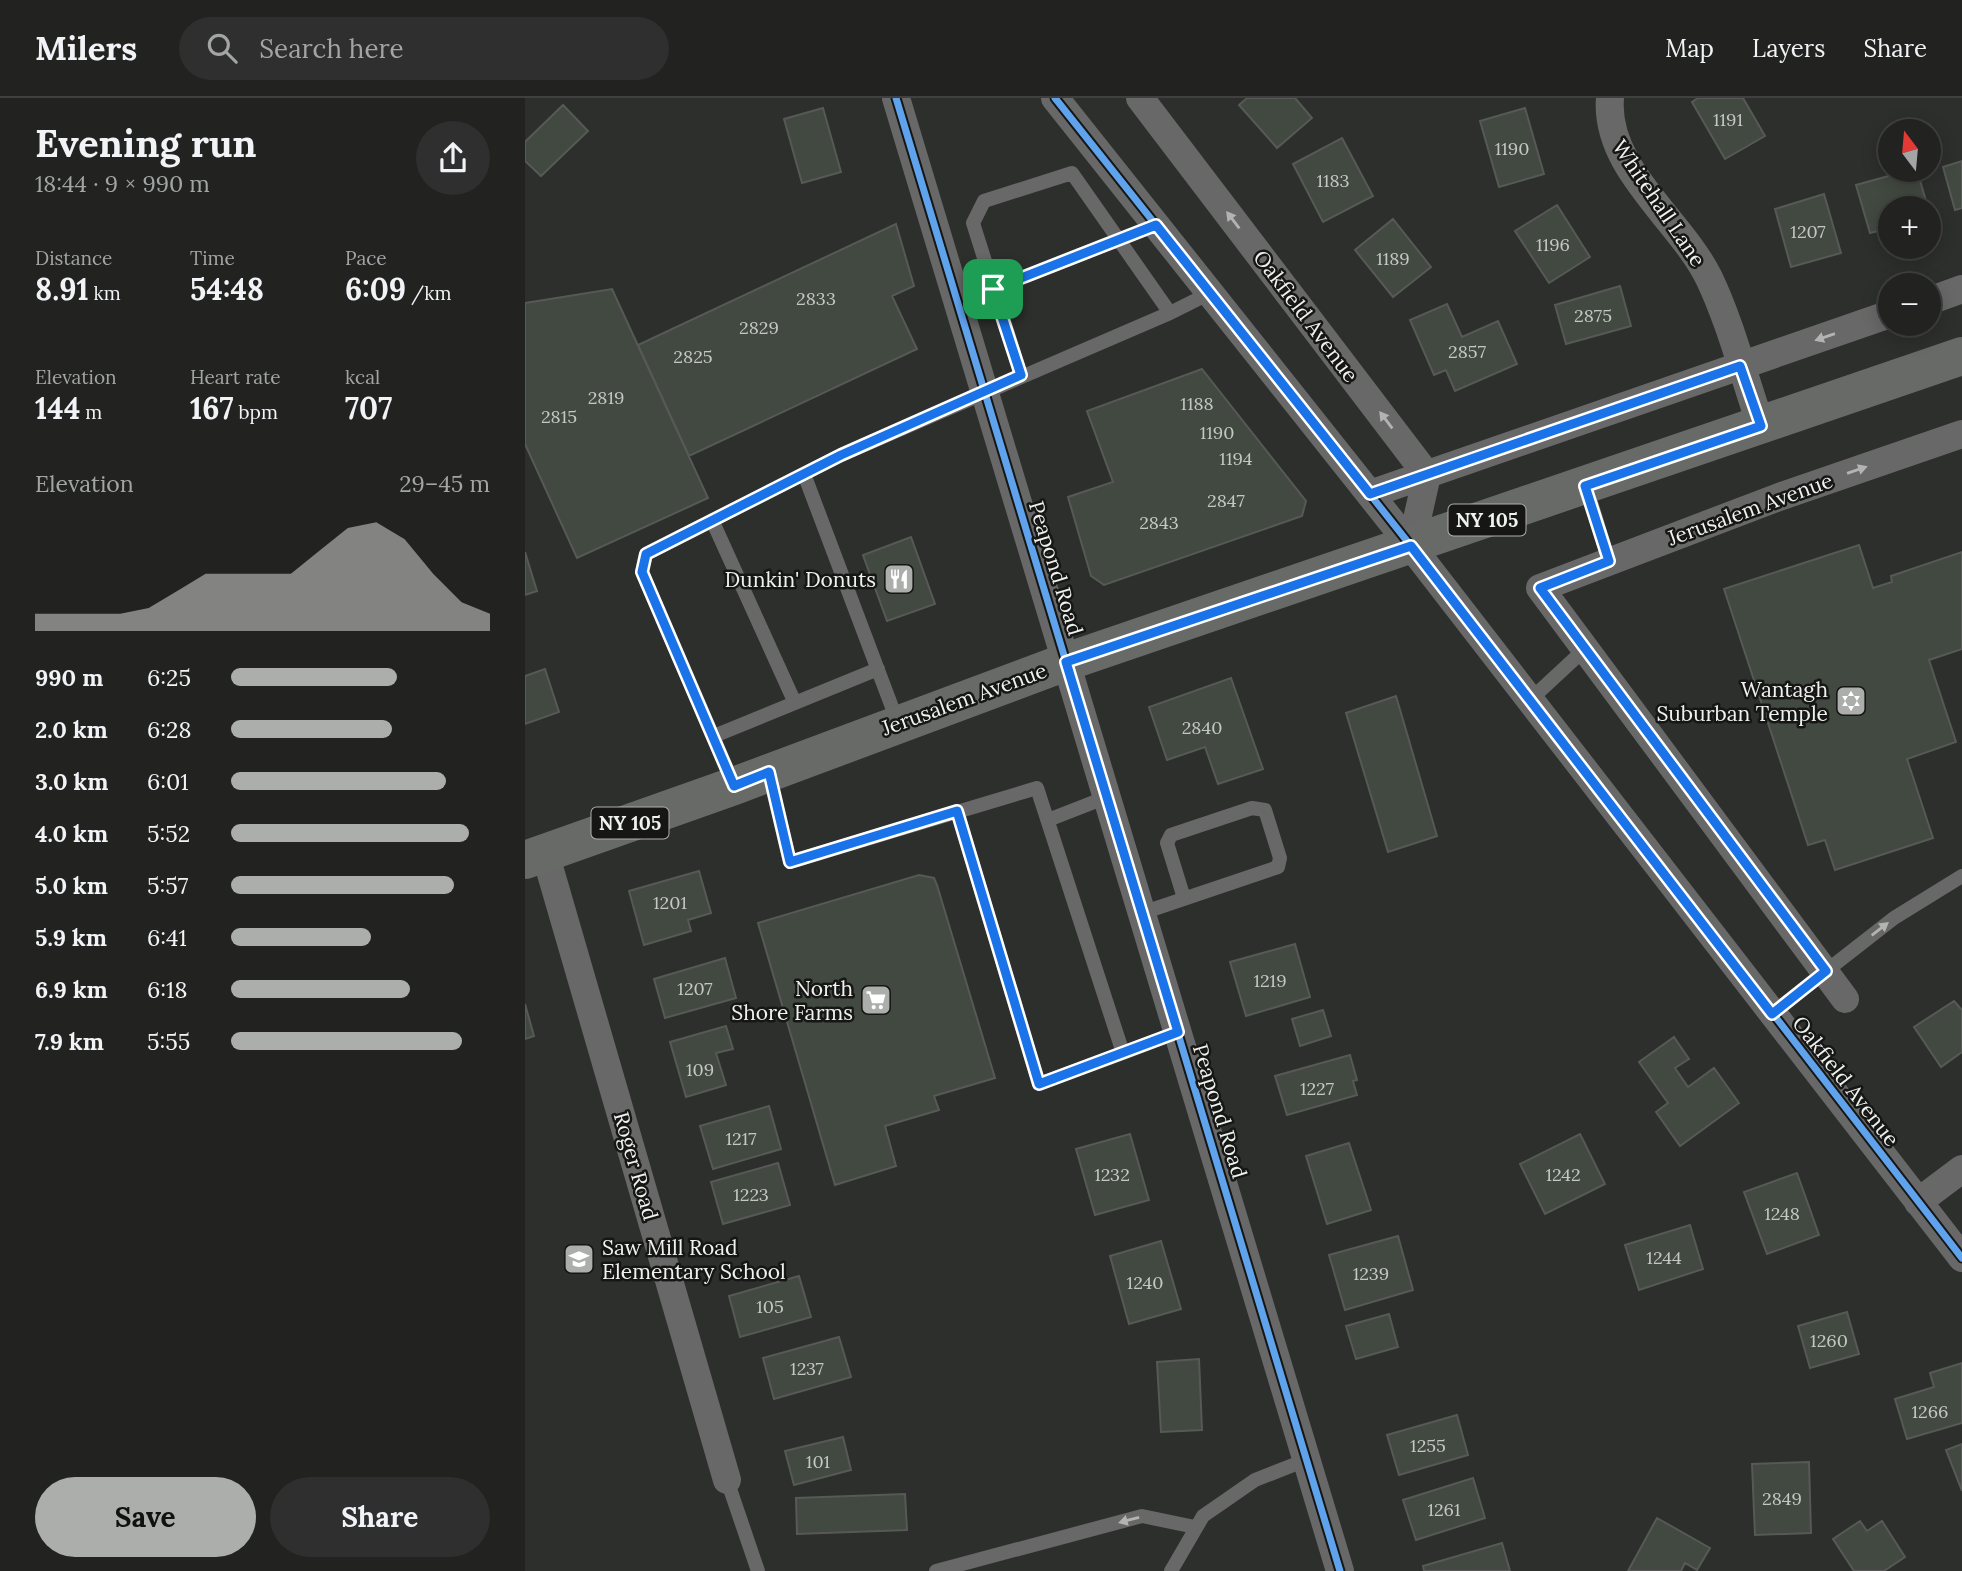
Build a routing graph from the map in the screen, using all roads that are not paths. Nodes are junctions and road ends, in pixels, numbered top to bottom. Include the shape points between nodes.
1 (896, 98) edge
2 (1055, 98) edge
3 (1140, 98) edge
4 (1610, 98) edge
5 (1156, 225) junction
6 (1119, 241) junction
7 (993, 289) junction
8 (1962, 289) edge
9 (1210, 293) junction
10 (1941, 297) edge
11 (957, 300) junction
12 (1170, 313) junction
13 (1878, 318) edge
14 (1962, 356) edge
15 (1740, 366) junction
16 (1021, 375) junction
17 (984, 391) junction
18 (1761, 426) junction
19 (1962, 434) edge
20 (804, 474) junction
21 (1427, 475) junction
22 (1585, 486) junction
23 (1370, 494) junction
24 (712, 520) junction
25 (1411, 546) junction
26 (1609, 561) junction
27 (1585, 649) junction
28 (1066, 662) junction
29 (878, 669) junction
30 (1530, 700) junction
31 (795, 703) junction
32 (898, 723) junction
33 (714, 736) junction
34 (769, 772) junction
35 (734, 786) junction
36 (1107, 797) junction
37 (957, 811) junction
38 (1048, 820) junction
39 (535, 857) edge
40 (1962, 876) edge
41 (1184, 898) junction
42 (1142, 913) junction
43 (1826, 971) junction
44 (1845, 999) dead end
45 (1772, 1014) junction
46 (1178, 1032) junction
47 (1123, 1053) junction
48 (1962, 1169) edge
49 (1918, 1202) junction
50 (1962, 1258) edge
51 (1306, 1460) junction
52 (727, 1480) joint
53 (1195, 1527) junction
54 (758, 1571) edge
55 (936, 1571) edge
56 (1171, 1571) edge
57 (1340, 1571) edge

1 - 11 street, Peapond Road
2 - 5 street, Oakfield Avenue
21 -> 3 street, Oakfield Avenue
4 - 15 street, Whitehall Lane via 1613,137 1709,277
5 - 6 lane
5 - 9 street, Oakfield Avenue
6 - 7 lane
6 - 7 lane via 1072,173 984,201 972,223
6 - 12 lane
7 - 11 lane
7 - 16 lane
8 - 10 street
9 - 12 lane
9 - 23 street, Oakfield Avenue
11 - 17 street, Peapond Road
12 - 16 lane
13 -> 15 street
14 - 18 main road, Jerusalem Avenue / NY 105
15 - 18 street, Whitehall Lane
15 - 21 street
16 - 17 lane
17 - 20 lane
17 - 28 street, Peapond Road
18 - 22 main road, Jerusalem Avenue / NY 105
26 -> 19 street, Jerusalem Avenue via 1779,496
20 - 24 lane
20 - 29 lane
21 - 23 street
21 - 25 street
22 - 25 main road, Jerusalem Avenue / NY 105
22 - 26 lane
23 - 25 street, Oakfield Avenue
24 - 31 lane
24 - 33 lane via 646,554 642,572
25 - 28 main road, Jerusalem Avenue / NY 105
25 - 30 street, Oakfield Avenue
26 - 27 street, Jerusalem Avenue via 1540,588
27 - 30 lane
27 - 43 street
28 - 32 main road, Jerusalem Avenue / NY 105
28 - 36 street, Peapond Road
29 - 31 lane
29 - 32 lane
30 - 45 street, Oakfield Avenue
31 - 33 lane
32 - 34 main road, Jerusalem Avenue / NY 105
33 - 35 lane
34 - 35 main road, Jerusalem Avenue / NY 105
34 - 37 lane via 790,862
35 - 39 main road, Jerusalem Avenue / NY 105
36 - 38 lane
36 - 42 street, Peapond Road
37 - 38 lane via 1037,788
37 - 47 lane via 1039,1084
38 - 47 lane
39 - 52 street, Roger Road
43 -> 40 lane via 1894,918
41 - 41 lane via 1278,867 1280,858 1265,810 1252,808 1171,835 1167,843
41 - 42 lane
42 - 46 street, Peapond Road
43 - 44 street
43 - 45 lane
45 - 49 street, Oakfield Avenue
46 - 47 lane
46 - 51 street, Peapond Road
48 - 49 street
49 - 50 street, Oakfield Avenue
51 - 53 lane via 1255,1480 1203,1516
51 - 57 street, Peapond Road
52 - 54 lane
53 -> 55 lane via 1142,1516
53 - 56 lane

